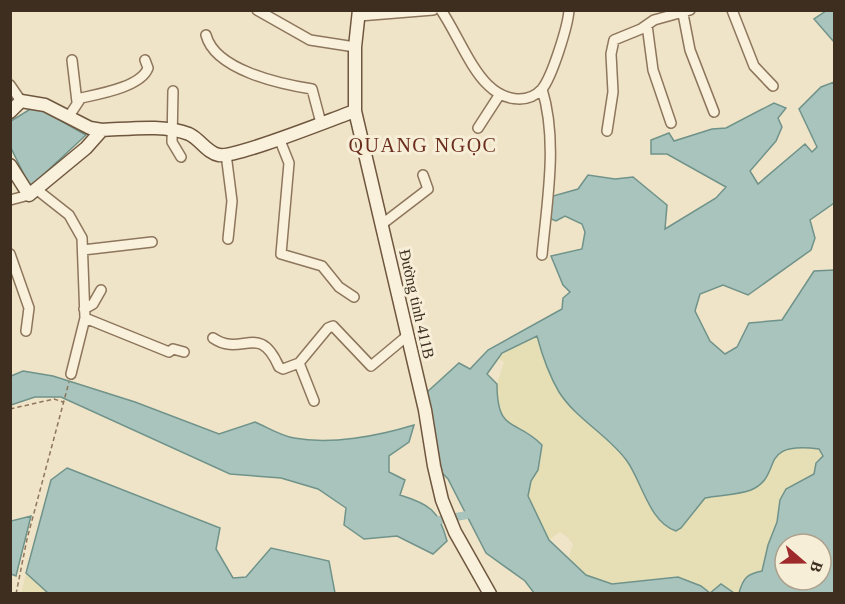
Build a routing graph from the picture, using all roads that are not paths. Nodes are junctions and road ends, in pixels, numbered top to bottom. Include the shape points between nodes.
1 (257, 10) edge
2 (433, 10) edge
3 (441, 10) edge
4 (569, 10) edge
5 (732, 10) edge
6 (687, 12) edge
7 (359, 13) edge
8 (659, 14) edge
9 (647, 25) junction
10 (206, 35) dead end
11 (355, 47) junction
12 (72, 60) dead end
13 (145, 60) dead end
14 (10, 85) edge
15 (773, 86) dead end
16 (542, 88) junction
17 (173, 91) dead end
18 (500, 94) junction
19 (21, 101) junction
20 (77, 102) junction
21 (355, 111) junction
22 (10, 112) edge
23 (714, 112) dead end
24 (69, 116) junction
25 (321, 123) junction
26 (671, 123) dead end
27 (478, 128) dead end
28 (102, 130) junction
29 (171, 131) junction
30 (607, 131) dead end
31 (279, 138) junction
32 (226, 154) junction
33 (181, 157) dead end
34 (10, 165) edge
35 (423, 175) dead end
36 (32, 192) junction
37 (10, 200) edge
38 (381, 225) junction
39 (228, 239) dead end
40 (152, 242) dead end
41 (83, 250) junction
42 (10, 254) edge
43 (542, 255) dead end
44 (102, 291) dead end
45 (354, 297) dead end
46 (85, 314) junction
47 (26, 331) dead end
48 (407, 336) junction
49 (213, 339) dead end
50 (184, 352) dead end
51 (299, 363) junction
52 (71, 374) road end
53 (314, 401) dead end
54 (490, 594) edge

1 - 11 street via 310,40
2 - 7 street
3 - 18 street via 479,74
4 - 16 street via 564,36
5 - 15 street via 754,66
6 - 8 street
6 - 23 street via 690,50
7 - 11 main road, Đường tỉnh 411B
8 - 9 street
9 - 26 street via 653,70
9 - 30 street via 617,37 613,44 614,92
10 - 25 street via 215,53 227,62 256,76 312,89
11 - 21 main road, Đường tỉnh 411B
12 - 20 street
13 - 20 street via 148,68 143,76 109,93
14 - 19 street
16 - 18 street via 526,99
16 - 43 street via 550,137
17 - 29 street
18 - 27 street
19 - 22 main road
19 - 24 main road via 45,105
20 - 24 street
21 - 25 main road
21 - 38 main road, Đường tỉnh 411B
24 - 28 main road
25 - 31 main road
28 - 29 main road
28 - 36 main road
29 - 32 main road via 186,133 200,139 212,152
29 - 33 street via 173,147
31 - 32 main road
31 - 45 street via 289,162 281,254 322,266 339,287
32 - 39 street via 232,201
34 - 36 main road
35 - 38 street via 428,189
36 - 37 street
36 - 41 street via 69,215 82,238
38 - 48 main road, Đường tỉnh 411B
40 - 41 street
41 - 46 street
42 - 47 street via 29,308
44 - 46 street
46 - 50 street via 169,351
46 - 52 street
48 - 51 street via 371,366 333,326
48 - 54 main road, Đường tỉnh 411B via 442,500
49 - 51 street via 225,345 261,344 271,349 281,369
51 - 53 street

